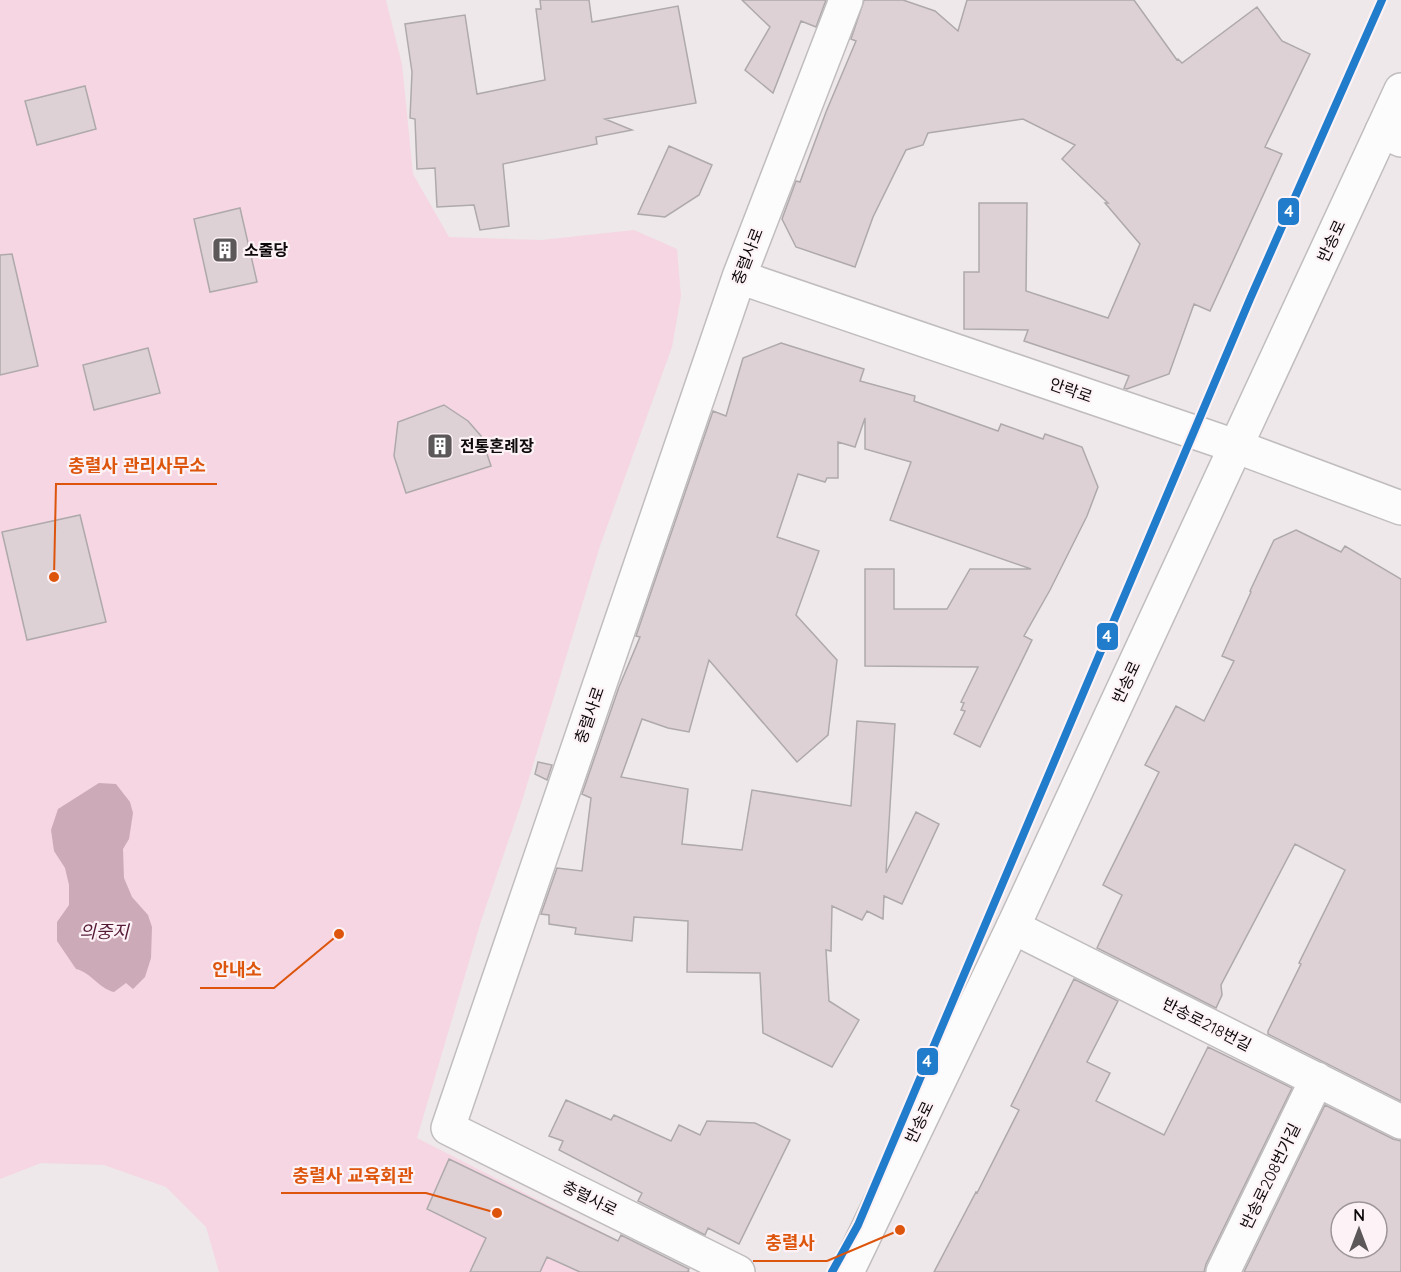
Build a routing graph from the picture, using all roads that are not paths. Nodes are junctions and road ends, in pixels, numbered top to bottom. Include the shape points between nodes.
1 (846, 0) edge
2 (1401, 90) edge
3 (1391, 135) edge
4 (739, 277) junction
5 (1235, 446) junction
6 (1401, 508) edge
7 (1013, 927) junction
8 (1317, 1080) junction
9 (1401, 1122) edge
10 (738, 1272) edge
11 (847, 1272) edge
12 (1223, 1272) edge

1 - 4 street, 충렬사로
2 - 3 street, 반송로
3 - 5 street, 반송로
4 - 5 street, 안락로
4 - 10 street, 충렬사로 via 448,1128
5 - 6 street, 안락로
5 - 7 street, 반송로
7 - 8 street, 반송로218번길
7 - 11 street, 반송로
8 - 9 street, 반송로218번길
8 - 12 street, 반송로208번가길

